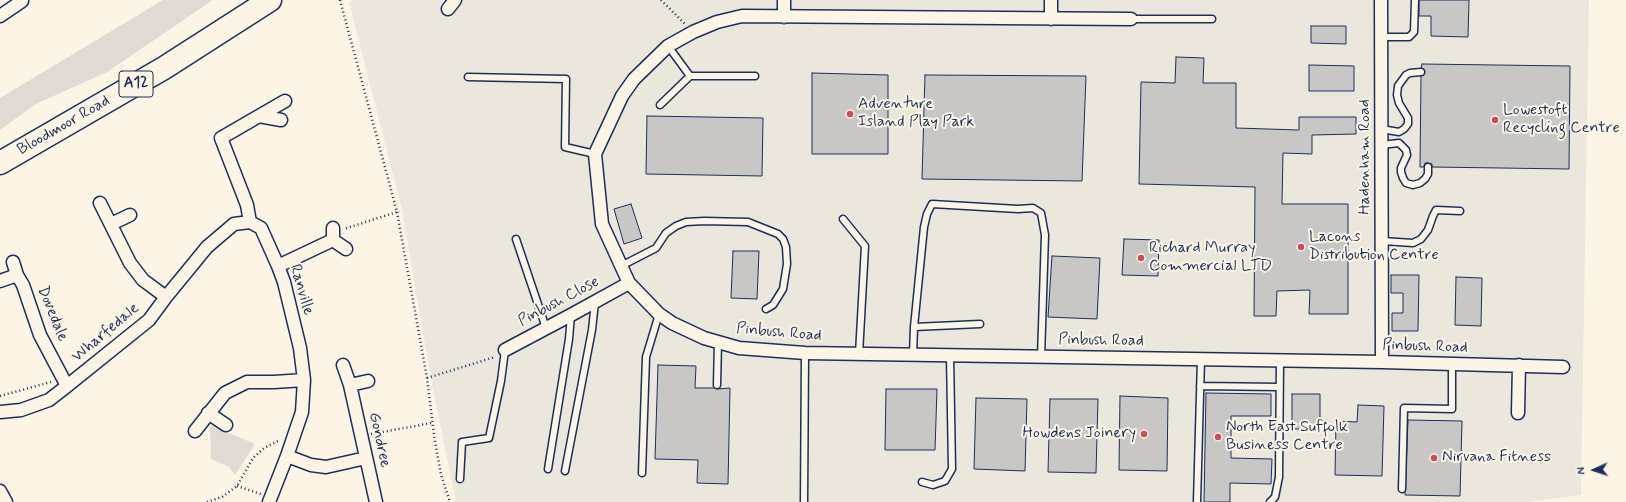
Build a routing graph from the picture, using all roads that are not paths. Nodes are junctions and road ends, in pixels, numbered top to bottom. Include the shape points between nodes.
1 (270, 0) edge
2 (784, 0) edge
3 (1051, 0) edge
4 (1381, 0) edge
5 (1415, 0) edge
6 (14, 3) edge
7 (0, 16) edge
8 (784, 16) junction
9 (1051, 19) junction
10 (1132, 19) joint
11 (1212, 20) dead end
12 (1381, 37) junction
13 (668, 46) junction
14 (1421, 72) dead end
15 (468, 76) dead end
16 (690, 76) junction
17 (755, 76) dead end
18 (285, 101) dead end
19 (660, 105) dead end
20 (259, 116) junction
21 (281, 120) dead end
22 (1382, 129) junction
23 (1382, 145) junction
24 (596, 154) junction
25 (0, 163) edge
26 (1428, 167) dead end
27 (100, 203) dead end
28 (1460, 211) dead end
29 (130, 215) dead end
30 (842, 219) dead end
31 (250, 222) junction
32 (111, 224) junction
33 (516, 238) dead end
34 (1382, 241) junction
35 (346, 249) dead end
36 (12, 262) dead end
37 (278, 266) junction
38 (621, 266) junction
39 (17, 275) junction
40 (0, 281) edge
41 (629, 283) junction
42 (166, 297) junction
43 (595, 302) junction
44 (766, 309) dead end
45 (659, 314) junction
46 (571, 315) junction
47 (980, 324) dead end
48 (914, 327) junction
49 (546, 328) junction
50 (718, 342) junction
51 (505, 350) joint
52 (805, 353) junction
53 (859, 354) junction
54 (913, 355) junction
55 (950, 355) junction
56 (1041, 357) junction
57 (1201, 359) junction
58 (1280, 360) junction
59 (1382, 362) junction
60 (1452, 364) junction
61 (343, 365) dead end
62 (1519, 365) junction
63 (1563, 367) dead end
64 (304, 380) junction
65 (368, 381) dead end
66 (65, 382) junction
67 (350, 385) junction
68 (717, 385) dead end
69 (1200, 386) junction
70 (1279, 387) junction
71 (0, 412) edge
72 (1518, 412) dead end
73 (208, 413) junction
74 (226, 425) dead end
75 (195, 431) dead end
76 (287, 456) junction
77 (366, 458) junction
78 (548, 469) dead end
79 (566, 471) dead end
80 (642, 473) dead end
81 (460, 479) dead end
82 (922, 482) dead end
83 (1402, 489) dead end
84 (0, 492) edge
85 (270, 500) edge
86 (6, 502) edge
87 (376, 502) edge
88 (804, 502) edge
89 (1197, 502) edge
90 (1270, 502) edge

1 - 25 highway, Bloodmoor Road / A12 via 164,68
2 - 8 street
3 - 9 street
4 - 12 street, Hadenham Road
5 - 12 lane via 1414,32 1409,37
6 - 7 street
8 - 9 street, Pinbush Road
8 - 13 street, Pinbush Road via 742,16 718,22
9 - 10 street, Pinbush Road
10 - 11 lane
12 - 22 street, Hadenham Road
13 - 16 lane
13 - 24 street, Pinbush Road via 634,79 622,96
14 - 22 lane via 1406,75 1398,86 1399,103 1406,114 1408,124 1399,132
15 - 24 lane via 566,79 565,147
16 - 17 lane
16 - 19 lane
18 - 20 street
20 - 21 street
20 - 31 street via 221,138 247,205
22 - 23 street, Hadenham Road
23 - 26 lane via 1399,142 1406,150 1407,155 1401,172 1406,182 1413,185 1420,183 1428,174
23 - 34 street, Hadenham Road
24 - 38 street, Pinbush Road via 602,224
27 - 32 street
28 - 34 lane via 1436,210 1428,230 1421,239 1413,243
29 - 32 street
30 - 53 lane via 865,246
31 - 37 street, Ranville via 261,228
31 - 42 street, Wharfedale via 234,224 207,247
32 - 42 street via 130,263 144,280
33 - 49 lane
34 - 59 street, Hadenham Road
35 - 37 street via 333,234
36 - 39 street, Dovedale
37 - 64 street, Ranville via 300,348
38 - 41 street, Pinbush Road
38 - 44 lane via 656,248 666,233 686,222 748,222 778,234 786,247 787,264 783,289 773,305
39 - 40 street, Dovedale
39 - 66 street, Dovedale via 40,335
41 - 43 street, Pinbush Close
41 - 45 street, Pinbush Road
42 - 66 street, Wharfedale via 149,320
43 - 46 street, Pinbush Close
43 - 79 lane
45 - 50 street, Pinbush Road via 672,323
45 - 80 lane via 646,357
46 - 49 street, Pinbush Close
46 - 78 lane
47 - 48 lane
48 - 54 lane
48 - 56 lane via 924,227 926,214 932,204 1032,208 1041,213 1045,235
49 - 51 street, Pinbush Close
50 - 52 street, Pinbush Road via 739,348
50 - 68 lane
51 - 81 lane via 502,381 488,438 462,442
52 - 53 street, Pinbush Road
52 - 88 lane
53 - 54 street, Pinbush Road
54 - 55 street, Pinbush Road
55 - 56 street, Pinbush Road
55 - 82 lane via 952,469 945,481 933,485
56 - 57 street, Pinbush Road
57 - 58 street, Pinbush Road
57 - 69 lane
58 - 59 street, Pinbush Road
58 - 70 lane
59 - 60 street, Pinbush Road
60 - 62 street, Pinbush Road
60 - 83 lane via 1452,409 1404,408
61 - 67 street, Gondree
62 - 63 street, Pinbush Road
62 - 72 street
64 - 73 street via 247,382 225,393
64 - 76 street, Ranville via 302,412
65 - 67 street
66 - 71 street, Wharfedale via 49,400 21,410
67 - 77 street, Gondree
69 - 70 lane
69 - 89 lane
70 - 90 lane via 1279,477 1275,497
73 - 74 street
73 - 75 street
76 - 77 street via 311,465 326,467
76 - 85 street, Ranville
77 - 87 street, Gondree
84 - 86 street

